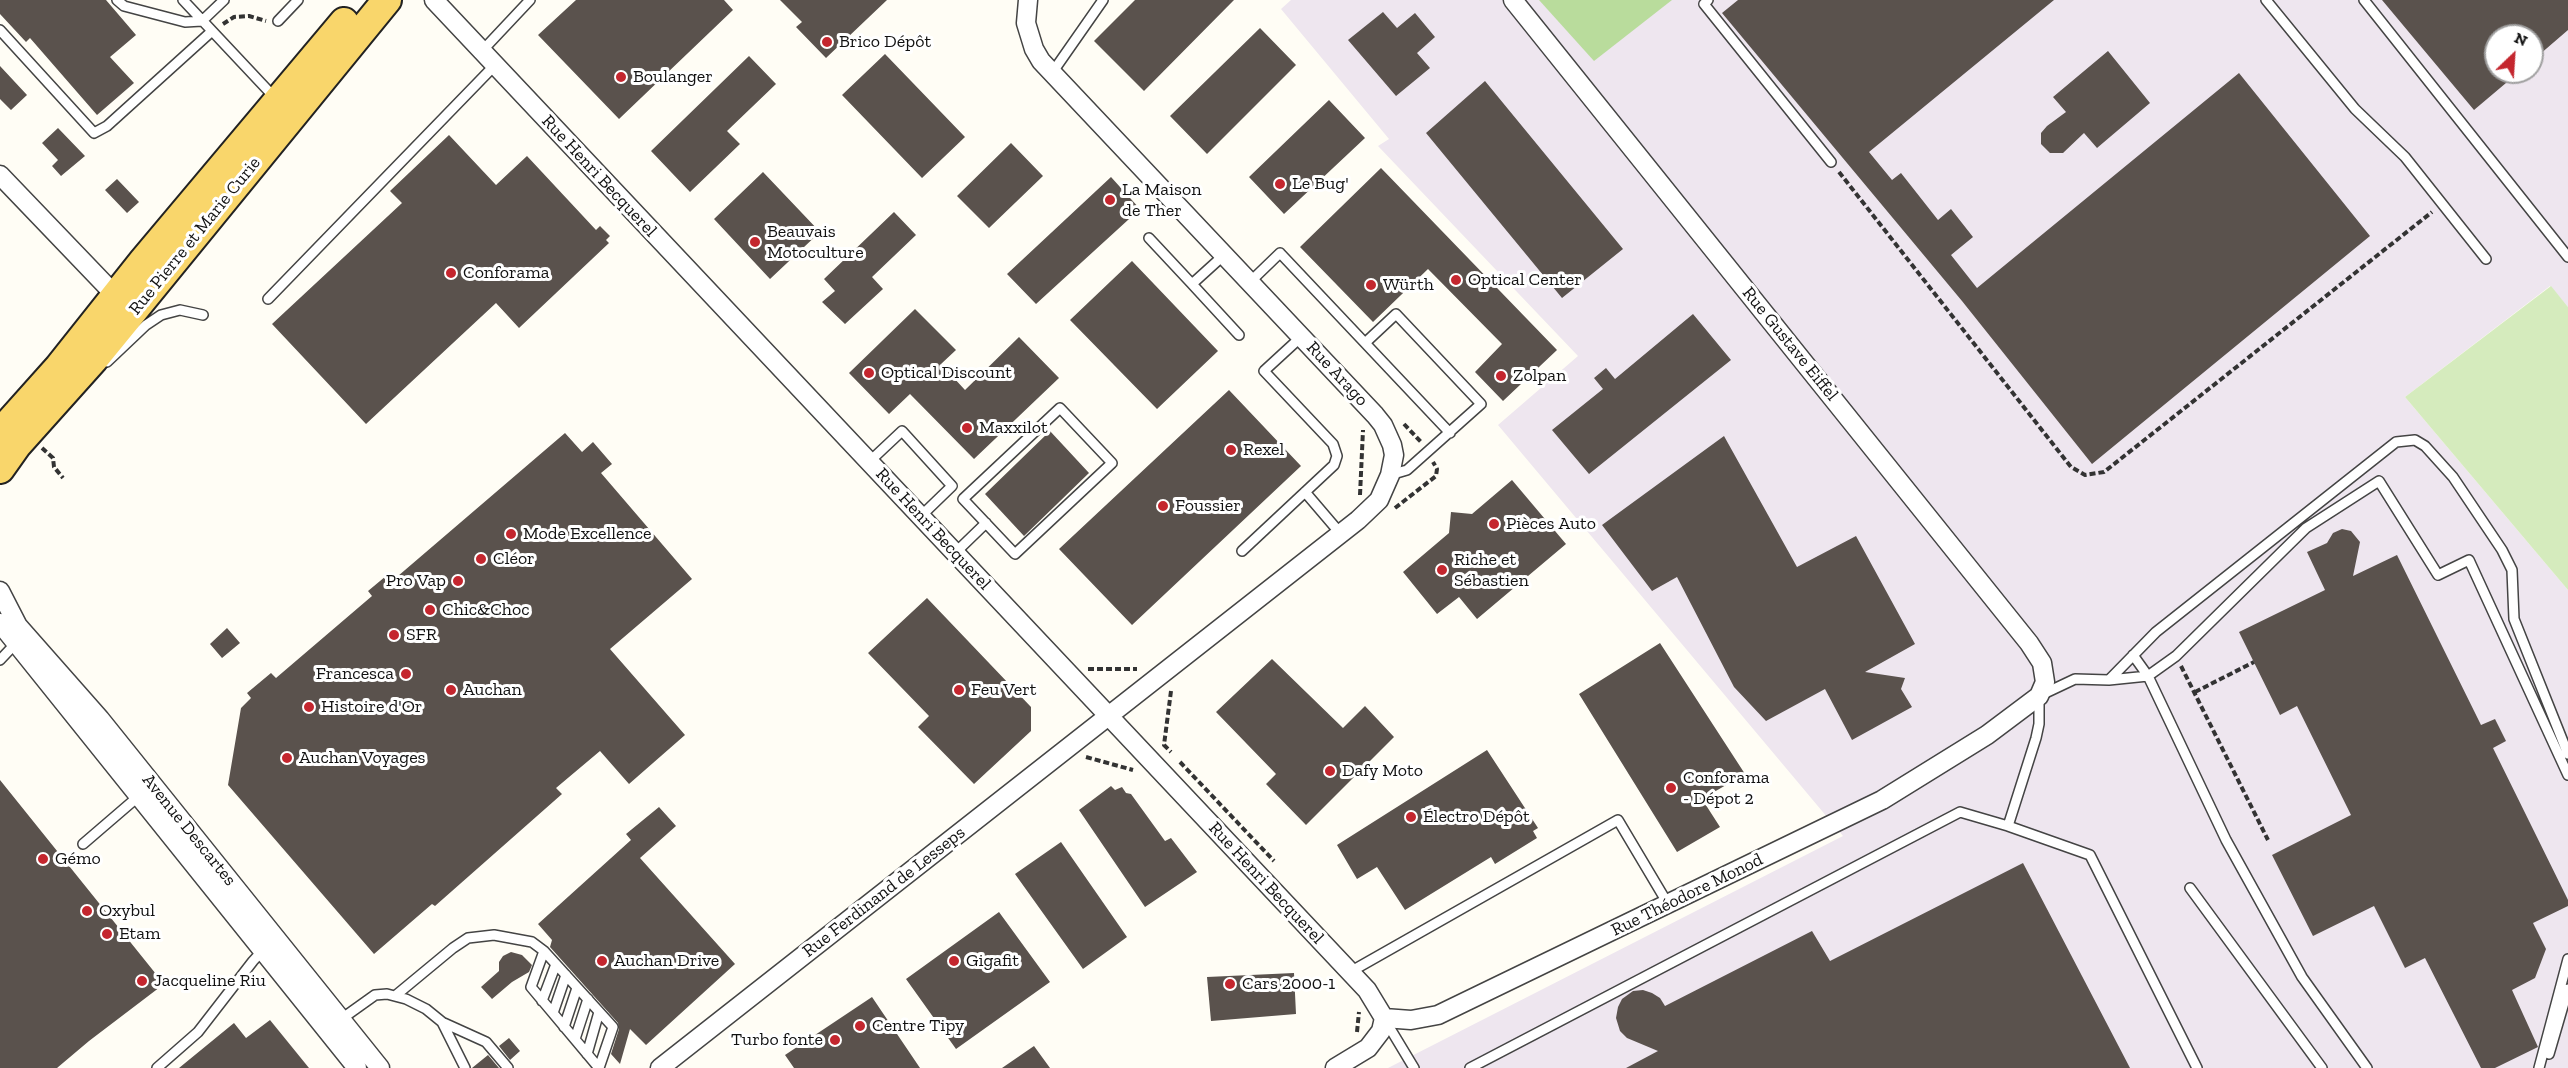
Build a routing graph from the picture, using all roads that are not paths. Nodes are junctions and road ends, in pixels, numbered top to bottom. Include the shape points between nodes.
1 (117, 0) edge
2 (183, 0) edge
3 (225, 0) edge
4 (298, 0) edge
5 (363, 0) edge
6 (387, 0) edge
7 (434, 0) edge
8 (446, 0) edge
9 (530, 0) edge
10 (1028, 0) edge
11 (1103, 0) edge
12 (1513, 0) edge
13 (1708, 0) edge
14 (2266, 0) edge
15 (2364, 0) edge
16 (202, 21) junction
17 (278, 21) road end
18 (0, 30) edge
19 (211, 32) junction
20 (479, 48) junction
21 (495, 65) junction
22 (1052, 73) junction
23 (278, 100) junction
24 (1831, 162) road end
25 (0, 174) edge
26 (1149, 238) dead end
27 (1224, 255) junction
28 (2568, 257) edge
29 (2486, 259) dead end
30 (1250, 282) junction
31 (1192, 284) junction
32 (128, 299) junction
33 (268, 299) dead end
34 (203, 315) dead end
35 (1239, 334) dead end
36 (1301, 337) junction
37 (1365, 343) junction
38 (77, 379) junction
39 (0, 433) edge
40 (1450, 433) junction
41 (869, 462) junction
42 (0, 469) edge
43 (1390, 475) junction
44 (1305, 492) junction
45 (921, 516) junction
46 (986, 523) junction
47 (1335, 527) junction
48 (1242, 551) dead end
49 (955, 553) junction
50 (0, 591) edge
51 (0, 623) edge
52 (16, 643) junction
53 (2133, 655) junction
54 (0, 660) edge
55 (2148, 676) junction
56 (2109, 680) junction
57 (2039, 696) junction
58 (1108, 716) junction
59 (2568, 754) edge
60 (2568, 775) edge
61 (145, 790) junction
62 (2008, 826) junction
63 (83, 844) dead end
64 (2190, 888) dead end
65 (1668, 904) junction
66 (269, 945) junction
67 (544, 951) junction
68 (2568, 959) edge
69 (556, 964) junction
70 (1350, 972) junction
71 (566, 975) junction
72 (577, 988) junction
73 (2568, 989) edge
74 (395, 996) junction
75 (588, 999) junction
76 (542, 1001) junction
77 (599, 1012) junction
78 (553, 1013) junction
79 (1384, 1018) junction
80 (442, 1022) junction
81 (334, 1025) junction
82 (564, 1027) junction
83 (575, 1039) junction
84 (587, 1054) junction
85 (157, 1068) edge
86 (357, 1068) edge
87 (380, 1068) edge
88 (465, 1068) edge
89 (508, 1068) edge
90 (599, 1068) edge
91 (660, 1068) edge
92 (1335, 1068) edge
93 (1414, 1068) edge
94 (1470, 1068) edge
95 (2197, 1068) edge
96 (2322, 1068) edge
97 (2367, 1068) edge
98 (2540, 1068) edge
99 (2546, 1068) edge

1 - 16 lane via 124,6 185,22
2 - 16 lane
3 - 16 lane
4 - 17 lane
5 - 23 main road, Rue Pierre et Marie Curie
6 - 32 main road, Rue Pierre et Marie Curie
7 - 20 street, Rue Henri Becquerel
8 - 20 street, Rue Henri Becquerel
9 - 20 lane
10 - 22 street, Rue Arago via 1028,35
11 - 22 lane
12 - 57 street, Rue Gustave Eiffel via 2029,643 2045,673
13 - 24 lane via 1704,3
14 - 29 lane via 2355,109 2405,157
15 - 28 lane
16 - 19 lane
18 - 19 lane via 94,133 107,126
19 - 23 lane
20 - 21 street, Rue Henri Becquerel
21 - 33 lane
21 - 41 street, Rue Henri Becquerel
22 - 27 street, Rue Arago
23 - 32 main road, Rue Pierre et Marie Curie
25 - 32 street
26 - 31 lane
27 - 30 street, Rue Arago
27 - 31 lane
30 - 36 street, Rue Arago
30 - 37 lane via 1280,253
31 - 35 lane
32 - 38 main road, Rue Pierre et Marie Curie
32 - 39 main road, Rue Pierre et Marie Curie
34 - 38 lane via 180,310 161,315 114,357
36 - 43 street, Rue Arago via 1383,425 1394,455
36 - 44 lane via 1264,371 1338,452 1334,465
37 - 40 lane
37 - 40 lane via 1396,314 1404,322 1481,404
38 - 42 main road, Rue Pierre et Marie Curie
40 - 43 lane via 1407,470
41 - 45 street, Rue Henri Becquerel
41 - 45 lane via 902,431 952,486
43 - 47 street, Rue Arago via 1379,500
44 - 47 lane
44 - 48 lane
45 - 49 street, Rue Henri Becquerel
46 - 46 lane via 963,499 1060,408 1112,463 1015,554
46 - 49 lane
47 - 58 street, Rue Arago
49 - 58 street, Rue Henri Becquerel
50 - 61 street, Avenue Descartes via 18,626 93,711
51 - 52 street, Avenue Descartes
52 - 54 lane
52 - 61 street, Avenue Descartes
53 - 55 lane
53 - 56 lane
53 - 59 lane via 2156,632 2396,442 2415,440 2453,477 2512,570 2514,619
55 - 56 lane
55 - 60 lane via 2176,656 2306,528 2379,481 2438,575 2469,560
55 - 97 lane via 2241,868 2302,977
56 - 57 lane via 2075,679
57 - 62 lane via 2036,738
57 - 65 street, Rue Théodore Monod via 1965,750 1902,789
58 - 70 street, Rue Henri Becquerel
58 - 91 street, Rue Ferdinand de Lesseps
61 - 63 lane
61 - 66 street, Avenue Descartes
62 - 94 lane via 1960,812
62 - 95 lane via 2090,855
64 - 96 lane
65 - 70 lane via 1618,820
65 - 79 street, Rue Théodore Monod via 1438,1015 1411,1020
66 - 81 street, Avenue Descartes
66 - 85 lane via 198,1032
67 - 69 lane
67 - 74 lane via 517,938 477,936 453,948
67 - 76 lane via 531,987
68 - 98 lane
69 - 71 lane
69 - 76 lane
70 - 79 street, Rue Henri Becquerel via 1375,1000
71 - 72 lane
71 - 78 lane
72 - 75 lane
72 - 82 lane
73 - 99 lane
74 - 80 lane via 417,1003
74 - 81 lane via 375,995
75 - 77 lane
75 - 83 lane
76 - 78 lane
77 - 84 lane
77 - 90 lane via 613,1027
78 - 82 lane
79 - 92 street via 1381,1031 1368,1048
79 - 93 lane
80 - 88 lane
80 - 89 lane via 486,1042
81 - 86 street, Avenue Descartes
81 - 87 street, Avenue Descartes
82 - 83 lane
83 - 84 lane
84 - 90 lane

